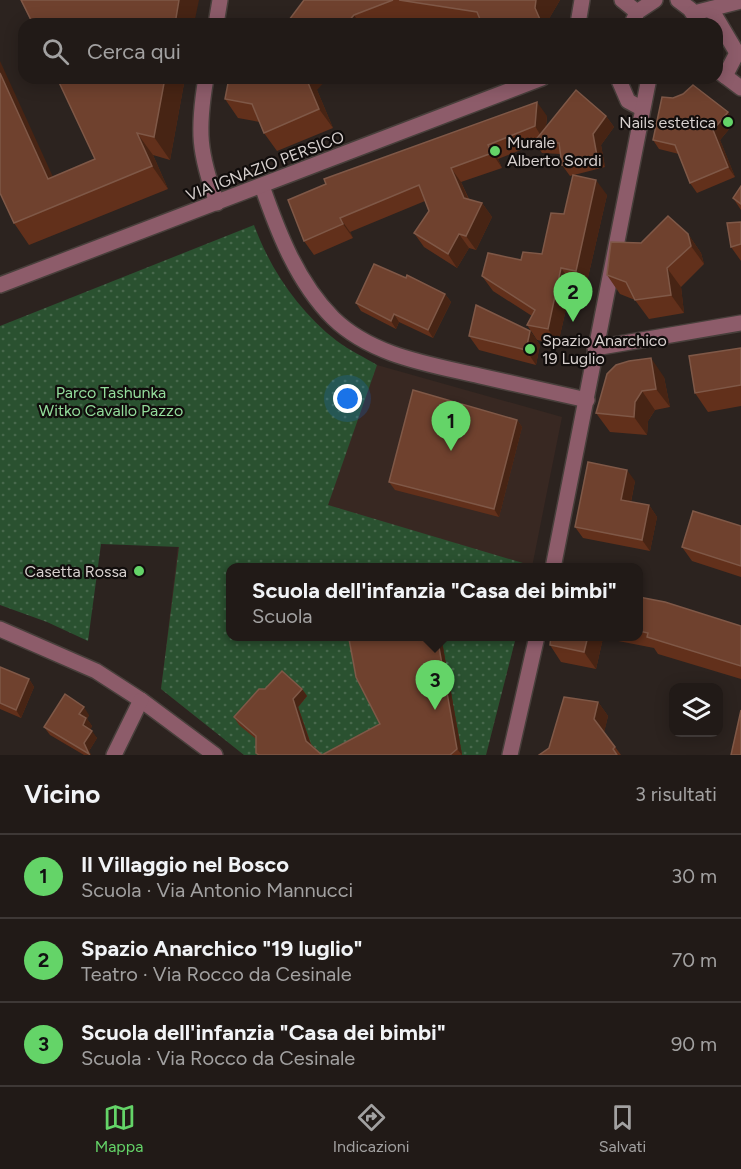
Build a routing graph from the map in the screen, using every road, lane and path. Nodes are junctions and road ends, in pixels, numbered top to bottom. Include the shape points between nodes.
1 (220, 0) edge
2 (582, 0) edge
3 (622, 0) edge
4 (655, 0) edge
5 (678, 0) edge
6 (741, 1) edge
7 (711, 9) junction
8 (217, 18) edge
9 (579, 18) edge
10 (634, 18) edge
11 (696, 18) edge
12 (698, 18) edge
13 (716, 18) edge
14 (723, 29) edge
15 (723, 70) edge
16 (723, 74) edge
17 (205, 84) edge
18 (526, 84) edge
19 (621, 84) edge
20 (647, 84) edge
21 (741, 88) edge
22 (641, 108) junction
23 (262, 186) junction
24 (217, 203) junction
25 (0, 285) edge
26 (741, 323) edge
27 (595, 348) junction
28 (587, 400) junction
29 (554, 563) edge
30 (0, 629) edge
31 (536, 641) edge
32 (141, 700) junction
33 (114, 755) edge
34 (215, 755) edge
35 (510, 755) edge

1 - 8 street
2 - 9 street
3 - 10 street
4 - 10 street
5 - 11 street
6 - 7 street
7 - 12 street
7 - 13 street
14 - 15 street via 737,52
16 - 21 street
17 - 24 street via 199,131 204,166
18 - 23 street, VIA IGNAZIO PERSICO
19 - 22 street via 628,101
20 - 22 street
22 - 27 street
23 - 24 street, VIA IGNAZIO PERSICO
23 - 28 street via 306,285 348,331 389,353
24 - 25 street, VIA IGNAZIO PERSICO
26 - 27 street
27 - 28 street
28 - 29 street
30 - 32 street via 96,670
31 - 35 street
32 - 33 street
32 - 34 street

